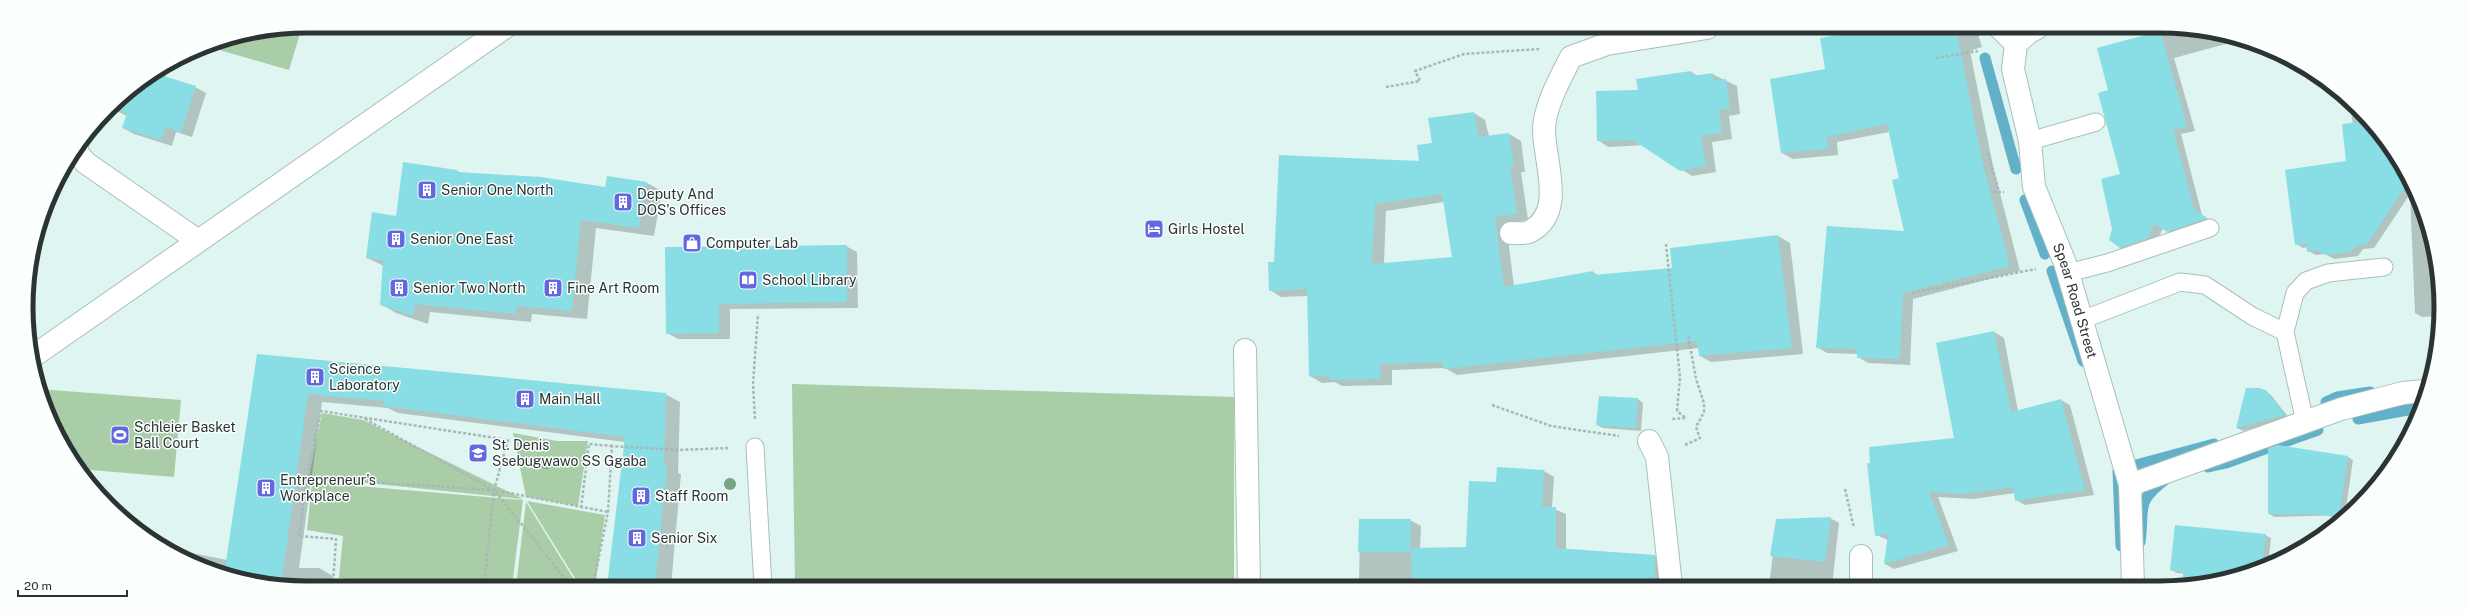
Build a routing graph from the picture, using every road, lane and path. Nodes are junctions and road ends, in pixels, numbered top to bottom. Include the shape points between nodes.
1 (497, 33) edge
2 (1676, 33) edge
3 (2006, 34) edge
4 (1571, 56) junction
5 (1936, 58) dead end
6 (1386, 87) dead end
7 (2096, 122) dead end
8 (2030, 141) junction
9 (1988, 153) dead end
10 (79, 155) edge
11 (1999, 192) dead end
12 (2210, 228) dead end
13 (1511, 233) dead end
14 (197, 240) junction
15 (1666, 244) dead end
16 (2384, 267) dead end
17 (2067, 268) junction
18 (1912, 294) dead end
19 (758, 314) dead end
20 (2082, 320) junction
21 (2285, 332) junction
22 (1688, 334) dead end
23 (1245, 350) dead end
24 (37, 354) edge
25 (2420, 391) edge
26 (1492, 405) dead end
27 (363, 417) junction
28 (2305, 422) junction
29 (612, 446) junction
30 (755, 447) junction
31 (1653, 449) junction
32 (307, 478) junction
33 (2130, 485) junction
34 (1845, 489) dead end
35 (494, 490) junction
36 (581, 508) junction
37 (608, 512) junction
38 (1861, 556) joint
39 (333, 581) edge
40 (485, 581) edge
41 (567, 581) edge
42 (594, 581) edge
43 (763, 581) edge
44 (1248, 581) edge
45 (1670, 581) edge
46 (1861, 581) edge
47 (2133, 581) edge

1 - 14 street
2 - 4 street via 1607,44
3 - 5 path via 1993,48
3 - 8 street, Spear Road Street
4 - 6 path via 1566,51 1553,49 1464,54 1415,71 1420,81
4 - 13 street via 1554,93 1544,129 1551,192 1549,209 1543,221 1529,232
7 - 8 lane
8 - 17 street, Spear Road Street via 2034,187
9 - 11 path
10 - 14 street via 86,164
12 - 17 lane via 2107,263
14 - 24 street
15 - 31 path via 1680,377 1677,411 1686,418 1664,420
16 - 21 lane via 2328,273 2306,281 2295,293
17 - 18 path
17 - 20 street, Spear Road Street
19 - 30 path via 754,384
20 - 21 lane via 2180,282 2193,282 2205,285 2252,316
20 - 33 street, Spear Road Street
21 - 28 lane
22 - 31 path via 1696,379 1704,403 1704,412 1696,427 1700,438
23 - 44 street
25 - 28 street via 2356,405
26 - 31 path via 1551,426
27 - 32 path via 321,411
27 - 35 path
27 - 35 path via 508,440
28 - 33 street
29 - 30 path via 679,450
29 - 36 path via 589,444
29 - 37 path
30 - 43 lane
31 - 45 street
32 - 35 path
32 - 39 path via 299,536 336,539
33 - 47 street, Spear Road Street
34 - 38 path
35 - 36 path
35 - 40 path
35 - 41 path
36 - 37 path
37 - 42 path
38 - 46 street

